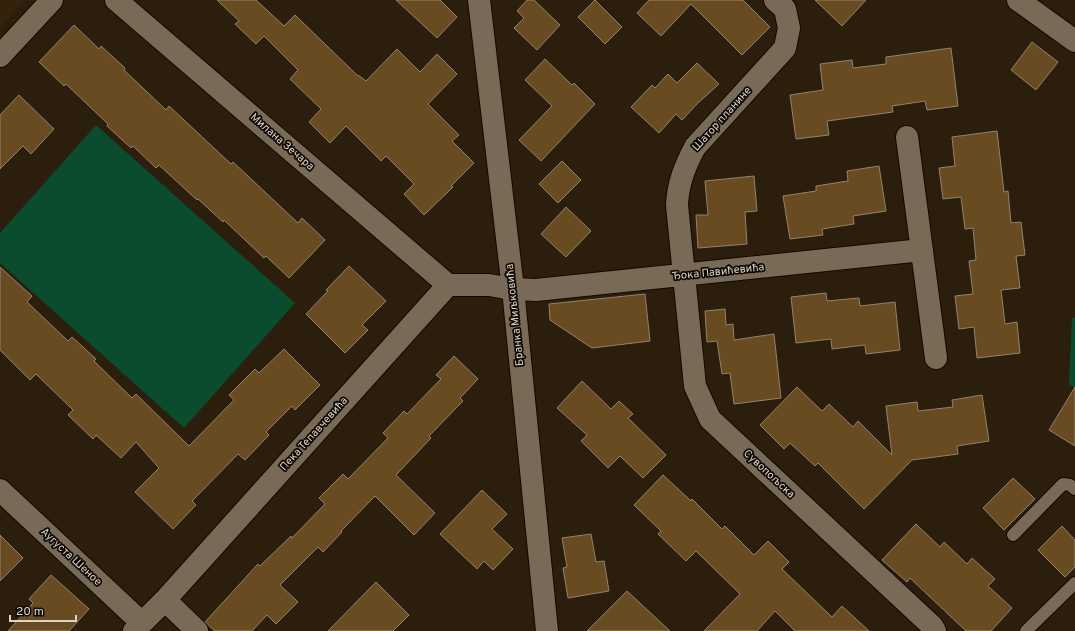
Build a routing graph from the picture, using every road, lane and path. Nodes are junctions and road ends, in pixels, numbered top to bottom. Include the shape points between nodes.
1 (52, 0) edge
2 (116, 0) edge
3 (480, 0) edge
4 (775, 0) edge
5 (1018, 0) edge
6 (1075, 41) edge
7 (0, 56) edge
8 (907, 137) dead end
9 (922, 250) junction
10 (683, 275) junction
11 (448, 285) junction
12 (513, 289) junction
13 (936, 358) dead end
14 (1075, 489) edge
15 (0, 490) edge
16 (1013, 535) dead end
17 (1075, 582) edge
18 (165, 600) junction
19 (138, 627) edge
20 (197, 631) edge
21 (547, 631) edge
22 (935, 631) edge
23 (1026, 631) edge

1 - 7 street
2 - 11 street, Милана Зечара
3 - 12 street, Бранка Миљковића
4 - 10 street, Шатор планине via 785,9 789,28 785,48 695,147 683,171 677,191
5 - 6 street
8 - 9 street
9 - 10 street, Ђока Павићевића
9 - 13 street
10 - 12 street, Ђока Павићевића via 536,290
10 - 22 street, Сувопољска via 695,386 710,418
11 - 12 street via 489,285
11 - 18 street, Пека Тепавчевића
12 - 21 street, Бранка Миљковића
14 - 16 lane via 1063,484
15 - 19 street, Аугуста Шеное
17 - 23 lane
18 - 19 street, Пека Тепавчевића
18 - 20 street

